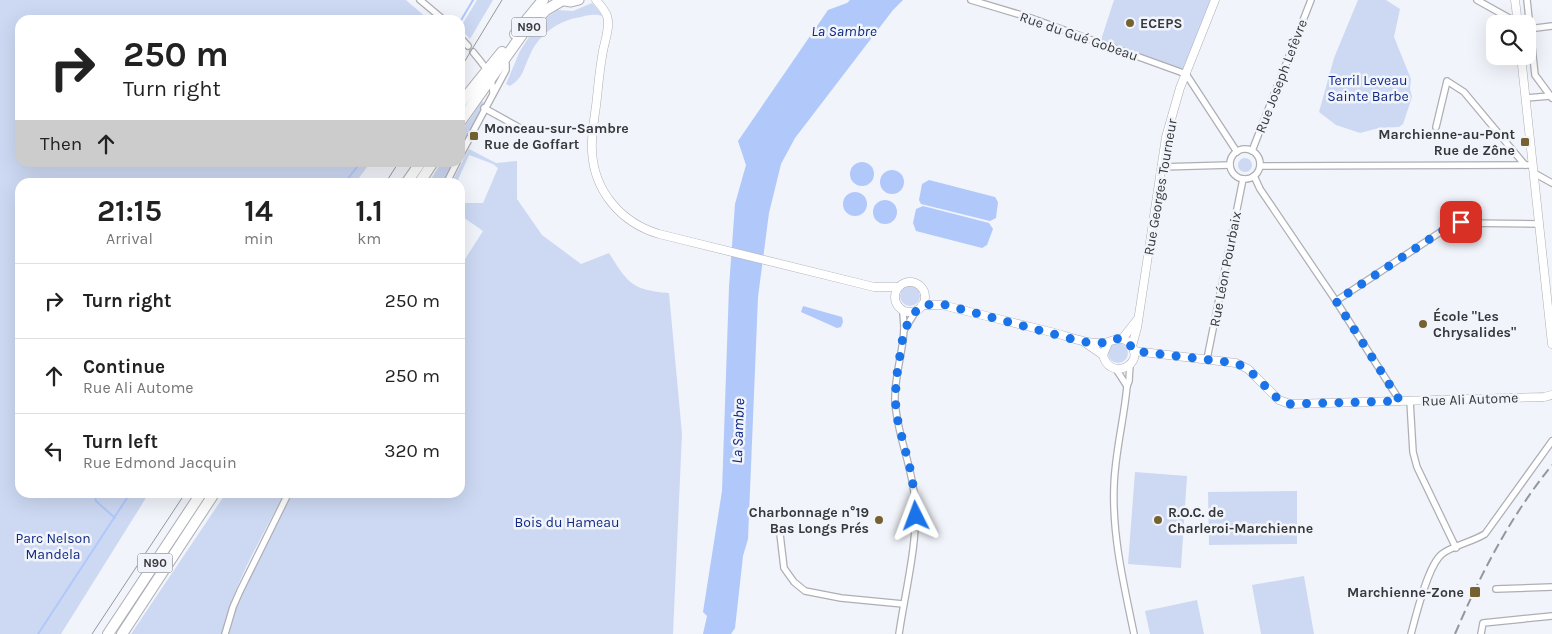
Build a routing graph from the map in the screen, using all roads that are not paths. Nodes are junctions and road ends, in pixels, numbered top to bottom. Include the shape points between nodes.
1 (420, 0) edge
2 (543, 0) edge
3 (560, 0) edge
4 (579, 0) edge
5 (595, 0) edge
6 (971, 0) edge
7 (1215, 0) edge
8 (1311, 0) edge
9 (1477, 0) edge
10 (1515, 0) edge
11 (1527, 0) edge
12 (438, 15) edge
13 (1504, 15) edge
14 (1517, 15) edge
15 (1528, 15) edge
16 (1552, 26) edge
17 (1536, 28) edge
18 (465, 43) edge
19 (468, 46) dead end
20 (473, 52) dead end
21 (504, 60) junction
22 (1522, 65) edge
23 (1533, 65) edge
24 (490, 74) junction
25 (1186, 74) junction
26 (1534, 75) junction
27 (1524, 76) junction
28 (493, 93) junction
29 (1551, 97) edge
30 (484, 98) junction
31 (1526, 98) junction
32 (465, 99) edge
33 (484, 108) junction
34 (465, 117) edge
35 (1436, 127) dead end
36 (520, 128) dead end
37 (465, 146) edge
38 (1252, 151) junction
39 (1237, 152) junction
40 (1230, 164) junction
41 (1260, 166) junction
42 (418, 167) edge
43 (430, 167) edge
44 (1161, 167) junction
45 (1530, 167) junction
46 (1254, 176) junction
47 (410, 178) edge
48 (423, 178) edge
49 (1243, 179) junction
50 (1552, 183) edge
51 (1539, 224) junction
52 (874, 288) junction
53 (897, 288) junction
54 (925, 294) junction
55 (895, 299) junction
56 (1336, 301) junction
57 (942, 304) junction
58 (922, 305) junction
59 (903, 310) junction
60 (916, 311) junction
61 (1137, 320) junction
62 (904, 330) junction
63 (1122, 339) junction
64 (1083, 342) junction
65 (1108, 343) junction
66 (1552, 344) edge
67 (1133, 348) junction
68 (1103, 355) junction
69 (1207, 359) junction
70 (1130, 364) junction
71 (1116, 369) junction
72 (1127, 386) junction
73 (1552, 396) edge
74 (1400, 401) junction
75 (1410, 401) junction
76 (1552, 441) edge
77 (198, 498) edge
78 (211, 498) edge
79 (286, 498) edge
80 (780, 534) dead end
81 (1456, 548) junction
82 (1552, 587) edge
83 (1496, 589) dead end
84 (903, 604) junction
85 (1552, 616) edge
86 (108, 634) edge
87 (122, 634) edge
88 (225, 634) edge
89 (899, 634) edge
90 (1134, 634) edge
91 (1411, 634) edge
92 (1481, 634) edge

1 - 12 street
2 - 24 highway, N90 via 520,27
3 - 4 main road, N90
3 - 21 highway, N90 via 528,28
5 - 52 street via 607,16 608,23 592,149 594,168 600,186 619,212 637,225 659,234
6 - 25 street, Rue du Gué Gobeau
7 - 25 street, Rue Georges Tourneur
8 - 38 street, Rue Joseph Lefèvre
9 - 13 street
10 - 14 street
11 - 15 street
16 - 17 street
18 - 19 street
20 - 24 street
21 - 24 highway, N90
21 - 28 street via 506,70
22 - 27 street
23 - 26 street
24 - 28 street
24 - 30 highway, N90
24 - 32 highway, N90
25 - 39 street
25 - 44 street, Rue Georges Tourneur
26 - 27 street
26 - 29 street
27 - 31 street
28 - 30 street
29 - 31 street
30 - 33 street
30 - 34 highway, N90
31 - 45 street
33 - 36 street
33 - 37 street
35 - 45 street via 1447,81 1464,92
38 - 39 street
38 - 41 street
39 - 40 street
40 - 44 street
40 - 49 street via 1233,173
41 - 45 street
41 - 46 street
42 - 47 highway
43 - 48 highway
44 - 61 street, Rue Georges Tourneur
45 - 50 street
45 - 51 street
46 - 49 street
46 - 56 street
49 - 69 street, Rue Léon Pourbaix
51 - 56 street via 1461,222 1451,225
51 - 66 street
52 - 53 street
52 - 55 street
53 - 54 street via 904,282 914,282
53 - 55 street
54 - 57 street
54 - 58 street
55 - 59 street
56 - 74 street
57 - 58 street
57 - 64 street
58 - 60 street
59 - 60 street
59 - 62 street
60 - 62 street
61 - 63 street, Rue Georges Tourneur
61 - 67 street, Rue Georges Tourneur
62 - 84 street via 896,405 914,490 916,516
63 - 65 street
63 - 67 street
64 - 65 street
64 - 68 street
65 - 68 street
67 - 69 street, Rue Ali Autome
67 - 70 street
68 - 71 street via 1107,364
69 - 74 street, Rue Ali Autome via 1236,363 1248,369 1279,400 1290,404
70 - 71 street
70 - 72 street
71 - 72 street
72 - 90 street via 1115,464 1114,514 1117,551
73 - 75 street, Rue Ali Autome
74 - 75 street, Rue Ali Autome
75 - 81 street via 1417,467
76 - 81 street via 1485,534
77 - 86 highway, N90
78 - 87 highway, N90
79 - 88 street via 232,607
80 - 84 street via 784,568 805,591
81 - 91 street via 1444,552 1437,559
82 - 83 street
84 - 89 street
85 - 92 street via 1483,623

